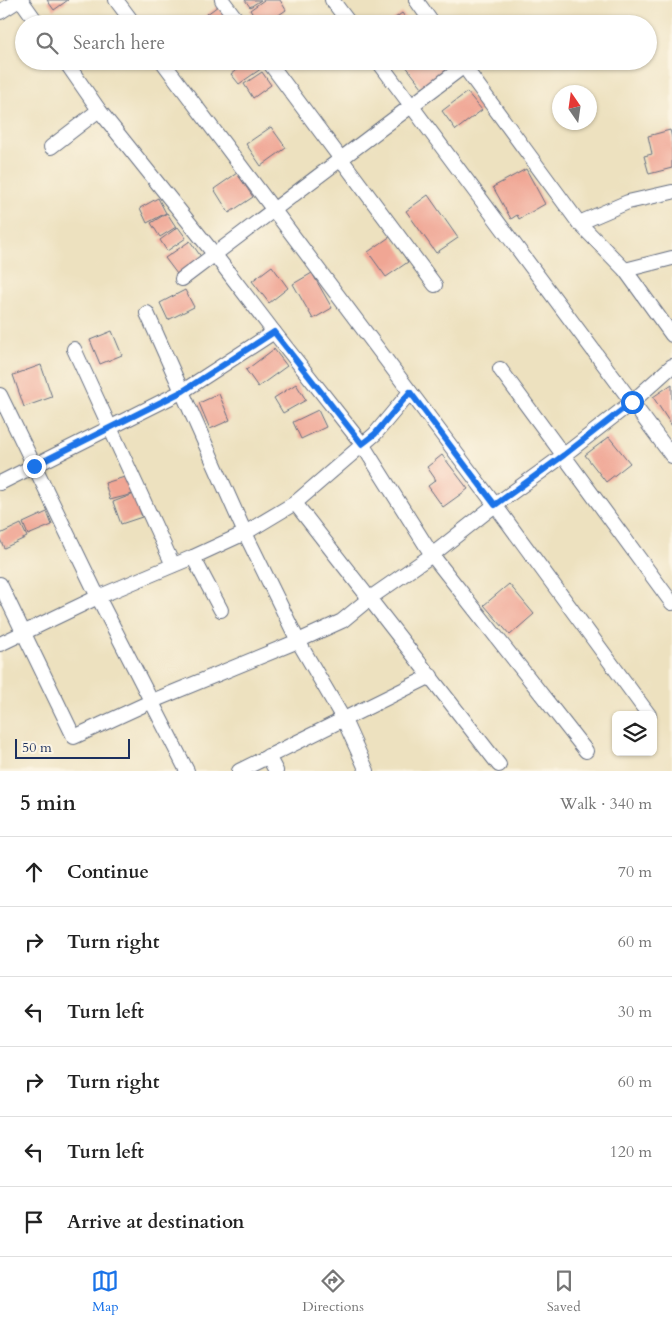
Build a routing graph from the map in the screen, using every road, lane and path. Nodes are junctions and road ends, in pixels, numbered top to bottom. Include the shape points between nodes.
1 (20, 0) edge
2 (116, 0) edge
3 (222, 0) edge
4 (332, 0) edge
5 (416, 0) edge
6 (0, 12) edge
7 (31, 15) edge
8 (127, 15) edge
9 (233, 15) edge
10 (343, 15) edge
11 (427, 15) edge
12 (71, 70) edge
13 (169, 70) edge
14 (275, 70) edge
15 (385, 70) edge
16 (455, 70) edge
17 (466, 70) edge
18 (412, 106) junction
19 (99, 110) junction
20 (51, 147) dead end
21 (342, 158) junction
22 (672, 192) edge
23 (273, 210) junction
24 (579, 223) junction
25 (215, 255) junction
26 (672, 258) edge
27 (625, 270) junction
28 (182, 279) dead end
29 (435, 285) dead end
30 (147, 313) dead end
31 (274, 332) junction
32 (672, 335) edge
33 (74, 349) dead end
34 (672, 366) edge
35 (500, 369) dead end
36 (183, 391) junction
37 (410, 392) junction
38 (0, 395) edge
39 (632, 402) junction
40 (112, 428) junction
41 (362, 444) junction
42 (564, 455) junction
43 (672, 456) edge
44 (34, 466) junction
45 (0, 482) edge
46 (295, 502) junction
47 (495, 505) junction
48 (244, 533) junction
49 (432, 555) junction
50 (193, 557) junction
51 (173, 564) junction
52 (0, 584) edge
53 (98, 597) junction
54 (370, 598) junction
55 (672, 603) edge
56 (221, 610) dead end
57 (24, 632) junction
58 (298, 641) junction
59 (0, 644) edge
60 (431, 676) junction
61 (150, 702) junction
62 (645, 711) edge
63 (344, 720) junction
64 (586, 752) dead end
65 (268, 756) junction
66 (499, 765) dead end
67 (186, 771) edge
68 (239, 771) edge
69 (276, 771) edge
70 (367, 771) edge

1 - 6 street
1 - 7 street
2 - 8 street
3 - 9 street
4 - 10 street
5 - 11 street
12 - 19 street
13 - 23 street
14 - 21 street
15 - 18 street
16 - 18 street
17 - 24 street
18 - 21 street
18 - 39 street
19 - 20 street
19 - 25 street
21 - 23 street
21 - 29 street
22 - 24 street via 628,202
23 - 25 street
23 - 37 street
24 - 27 street
25 - 28 street
25 - 31 street
26 - 27 street
27 - 32 street
30 - 36 street
31 - 36 street
31 - 41 street
33 - 40 street
34 - 39 street
35 - 42 street
36 - 40 street
36 - 48 street
37 - 41 street via 375,434
37 - 47 street
38 - 44 street
39 - 42 street
39 - 43 street
40 - 44 street
40 - 51 street
41 - 46 street
41 - 49 street
42 - 47 street
42 - 55 street
44 - 45 street
44 - 53 street
46 - 48 street
46 - 54 street
47 - 49 street
47 - 62 street
48 - 50 street
48 - 58 street
49 - 54 street
49 - 64 street
50 - 51 street
50 - 56 street
51 - 53 street
52 - 57 street
53 - 57 street
53 - 61 street
54 - 58 street via 342,620
54 - 60 street
57 - 59 street
57 - 61 street via 74,738
58 - 61 street
58 - 63 street
60 - 63 street
60 - 66 street
61 - 67 street
63 - 65 street
63 - 70 street
65 - 68 street
65 - 69 street

